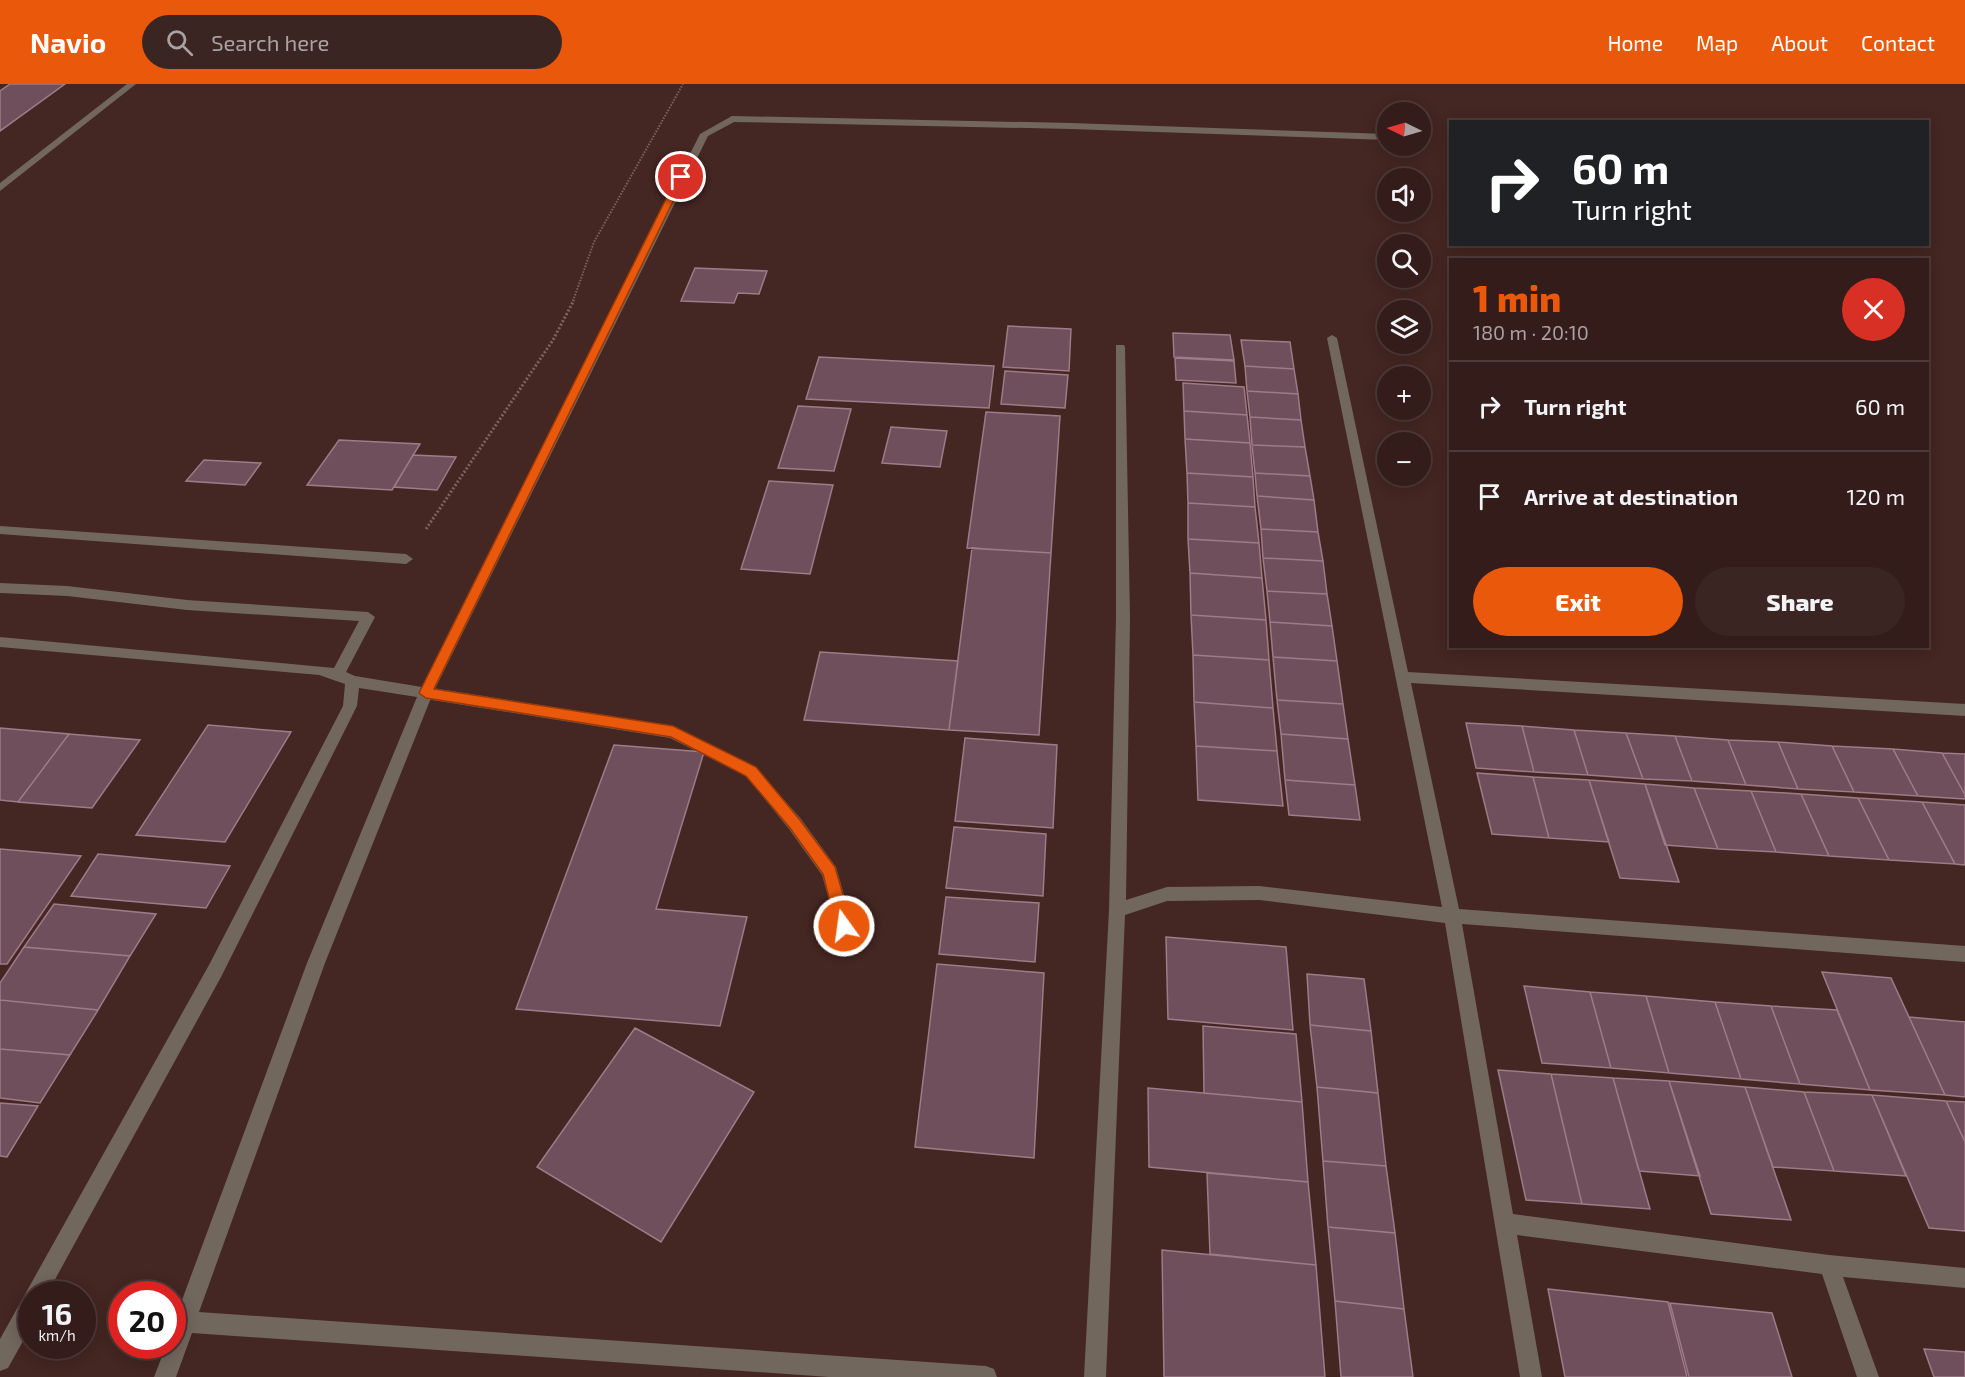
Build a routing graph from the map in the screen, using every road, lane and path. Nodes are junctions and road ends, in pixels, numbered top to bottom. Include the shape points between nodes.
1 (132, 84) edge
2 (683, 84) edge
3 (1377, 137) edge
4 (0, 188) edge
5 (1332, 338) dead end
6 (1120, 347) dead end
7 (0, 530) edge
8 (406, 559) joint
9 (0, 588) edge
10 (0, 642) edge
11 (1402, 677) junction
12 (345, 678) junction
13 (426, 693) junction
14 (1965, 710) edge
15 (1117, 910) junction
16 (1452, 916) junction
17 (844, 926) dead end
18 (1965, 954) edge
19 (1504, 1222) junction
20 (1829, 1265) junction
21 (1965, 1278) edge
22 (43, 1281) edge
23 (186, 1322) joint
24 (18, 1328) edge
25 (172, 1359) edge
26 (0, 1360) edge
27 (165, 1377) edge
28 (986, 1377) edge
29 (1095, 1377) edge
30 (1531, 1377) edge
31 (1868, 1377) edge

1 - 4 street
2 - 8 path via 594,242 579,289 553,340
3 - 13 street via 732,119 704,134
5 - 11 street
6 - 15 street via 1123,618
7 - 8 street
9 - 12 street via 368,617
10 - 12 street
11 - 14 street
11 - 16 street
12 - 13 street
12 - 22 street via 350,706 215,971
13 - 17 street via 673,732 751,771 830,872
13 - 23 street via 316,963
15 - 16 street via 1167,894 1258,893
15 - 29 street
16 - 18 street
16 - 19 street
19 - 20 street
19 - 30 street
20 - 21 street
20 - 31 street
23 - 28 street
24 - 26 street
25 - 27 street

